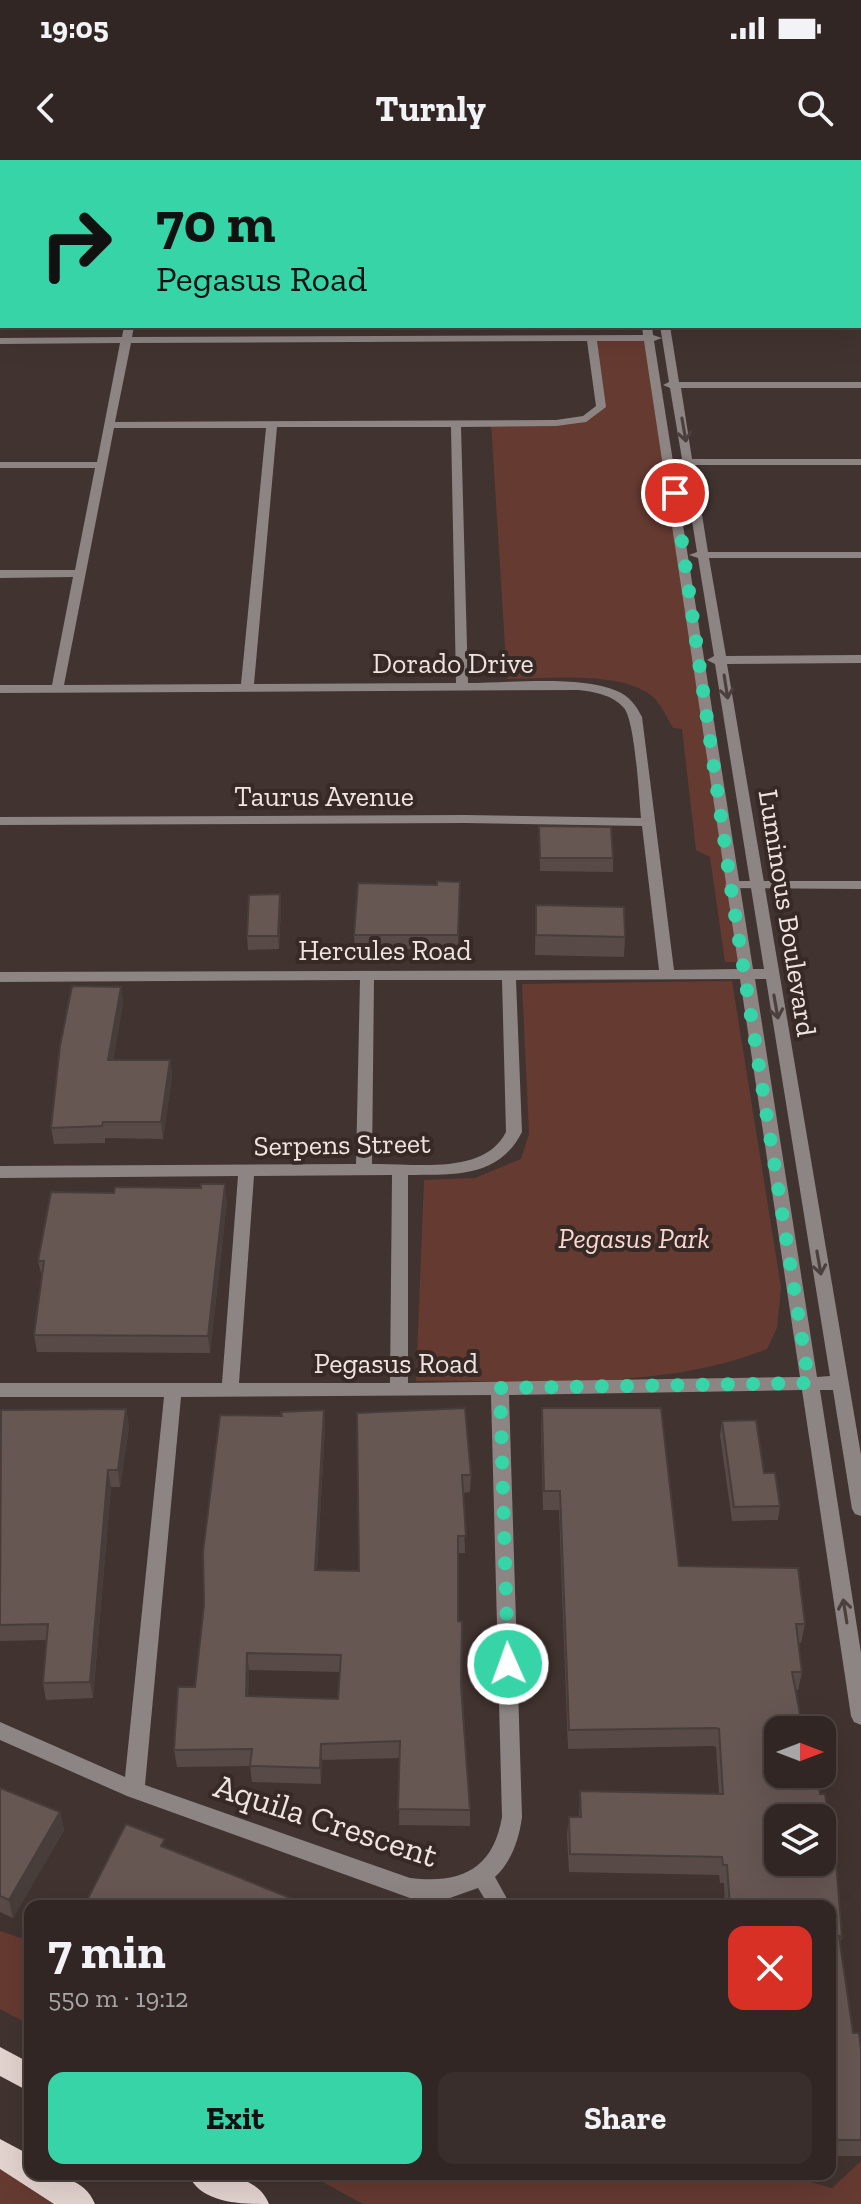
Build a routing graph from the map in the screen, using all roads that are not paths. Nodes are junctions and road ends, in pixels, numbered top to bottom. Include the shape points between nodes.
1 (129, 328) edge
2 (483, 328) edge
3 (648, 332) edge
4 (666, 332) edge
5 (483, 338) junction
6 (126, 339) junction
7 (592, 339) junction
8 (0, 341) edge
9 (658, 384) junction
10 (675, 385) junction
11 (861, 385) edge
12 (272, 423) junction
13 (456, 423) junction
14 (109, 425) junction
15 (670, 462) junction
16 (689, 462) junction
17 (861, 462) edge
18 (0, 465) edge
19 (101, 465) junction
20 (684, 555) junction
21 (704, 555) junction
22 (861, 555) edge
23 (80, 573) junction
24 (0, 574) edge
25 (699, 659) junction
26 (861, 659) edge
27 (722, 660) junction
28 (462, 687) junction
29 (247, 688) junction
30 (0, 689) edge
31 (57, 689) junction
32 (0, 821) edge
33 (648, 822) junction
34 (731, 885) junction
35 (755, 885) junction
36 (861, 885) edge
37 (667, 974) junction
38 (745, 974) junction
39 (771, 974) junction
40 (367, 976) junction
41 (509, 976) junction
42 (0, 977) edge
43 (364, 1169) junction
44 (400, 1169) junction
45 (0, 1172) edge
46 (246, 1172) junction
47 (809, 1383) junction
48 (840, 1383) junction
49 (500, 1388) junction
50 (399, 1389) junction
51 (0, 1390) edge
52 (173, 1390) junction
53 (230, 1390) junction
54 (861, 1509) edge
55 (861, 1716) edge
56 (0, 1731) edge
57 (134, 1790) junction
58 (483, 1876) junction
59 (497, 1900) edge
60 (0, 2061) edge
61 (24, 2075) edge
62 (0, 2153) edge
63 (24, 2168) edge
64 (42, 2180) edge
65 (213, 2180) edge
66 (81, 2204) edge
67 (255, 2204) edge

1 - 6 street
2 - 5 street
3 - 4 street
3 - 7 street
3 - 9 street, Luminous Boulevard
4 - 10 street, Luminous Boulevard
5 - 6 street
5 - 7 street
6 - 8 street
6 - 14 street
7 - 13 street via 601,407 586,419
9 - 10 street
9 - 15 street, Luminous Boulevard
10 - 11 street
10 -> 16 street, Luminous Boulevard
12 - 13 street
12 - 14 street
12 - 29 street
13 - 28 street
14 - 19 street
15 - 16 street
15 - 20 street, Luminous Boulevard
16 - 17 street
16 - 21 street, Luminous Boulevard
18 - 19 street
19 - 23 street
20 - 21 street
20 - 25 street, Luminous Boulevard
21 - 22 street
21 - 27 street, Luminous Boulevard
23 - 24 street
23 - 31 street
25 - 27 street
25 - 34 street, Luminous Boulevard
26 - 27 street
27 -> 35 street, Luminous Boulevard
28 - 29 street, Dorado Drive
28 - 33 street, Dorado Drive via 579,686 624,701 636,717
29 - 31 street, Dorado Drive
30 - 31 street, Dorado Drive
32 - 33 street, Taurus Avenue
33 - 37 street, Dorado Drive
34 - 35 lane
34 - 38 street, Luminous Boulevard
35 - 36 lane
35 - 39 street, Luminous Boulevard
37 - 38 street, Hercules Road
37 - 41 street, Hercules Road
38 - 39 street, Hercules Road
38 - 47 street, Luminous Boulevard
39 -> 48 street, Luminous Boulevard
40 - 41 street, Hercules Road
40 - 42 street, Hercules Road
40 - 43 street
41 - 44 street, Serpens Street via 512,1140 500,1153 470,1166
43 - 44 street, Serpens Street
43 - 46 street, Serpens Street
44 - 50 street
45 - 46 street, Serpens Street
46 - 53 street
47 - 48 street, Pegasus Road
47 - 49 street, Pegasus Road
55 -> 47 street, Luminous Boulevard
48 - 54 street, Luminous Boulevard
49 - 50 street, Pegasus Road
49 - 58 street via 512,1817 502,1856
50 - 53 street, Pegasus Road
51 - 52 street, Pegasus Road
52 - 53 street, Pegasus Road
52 - 57 street
56 - 57 street, Aquila Crescent
57 - 58 street, Aquila Crescent via 410,1888 455,1889
58 - 59 street
60 - 61 main road
62 - 63 main road
64 - 66 main road
65 - 67 main road

